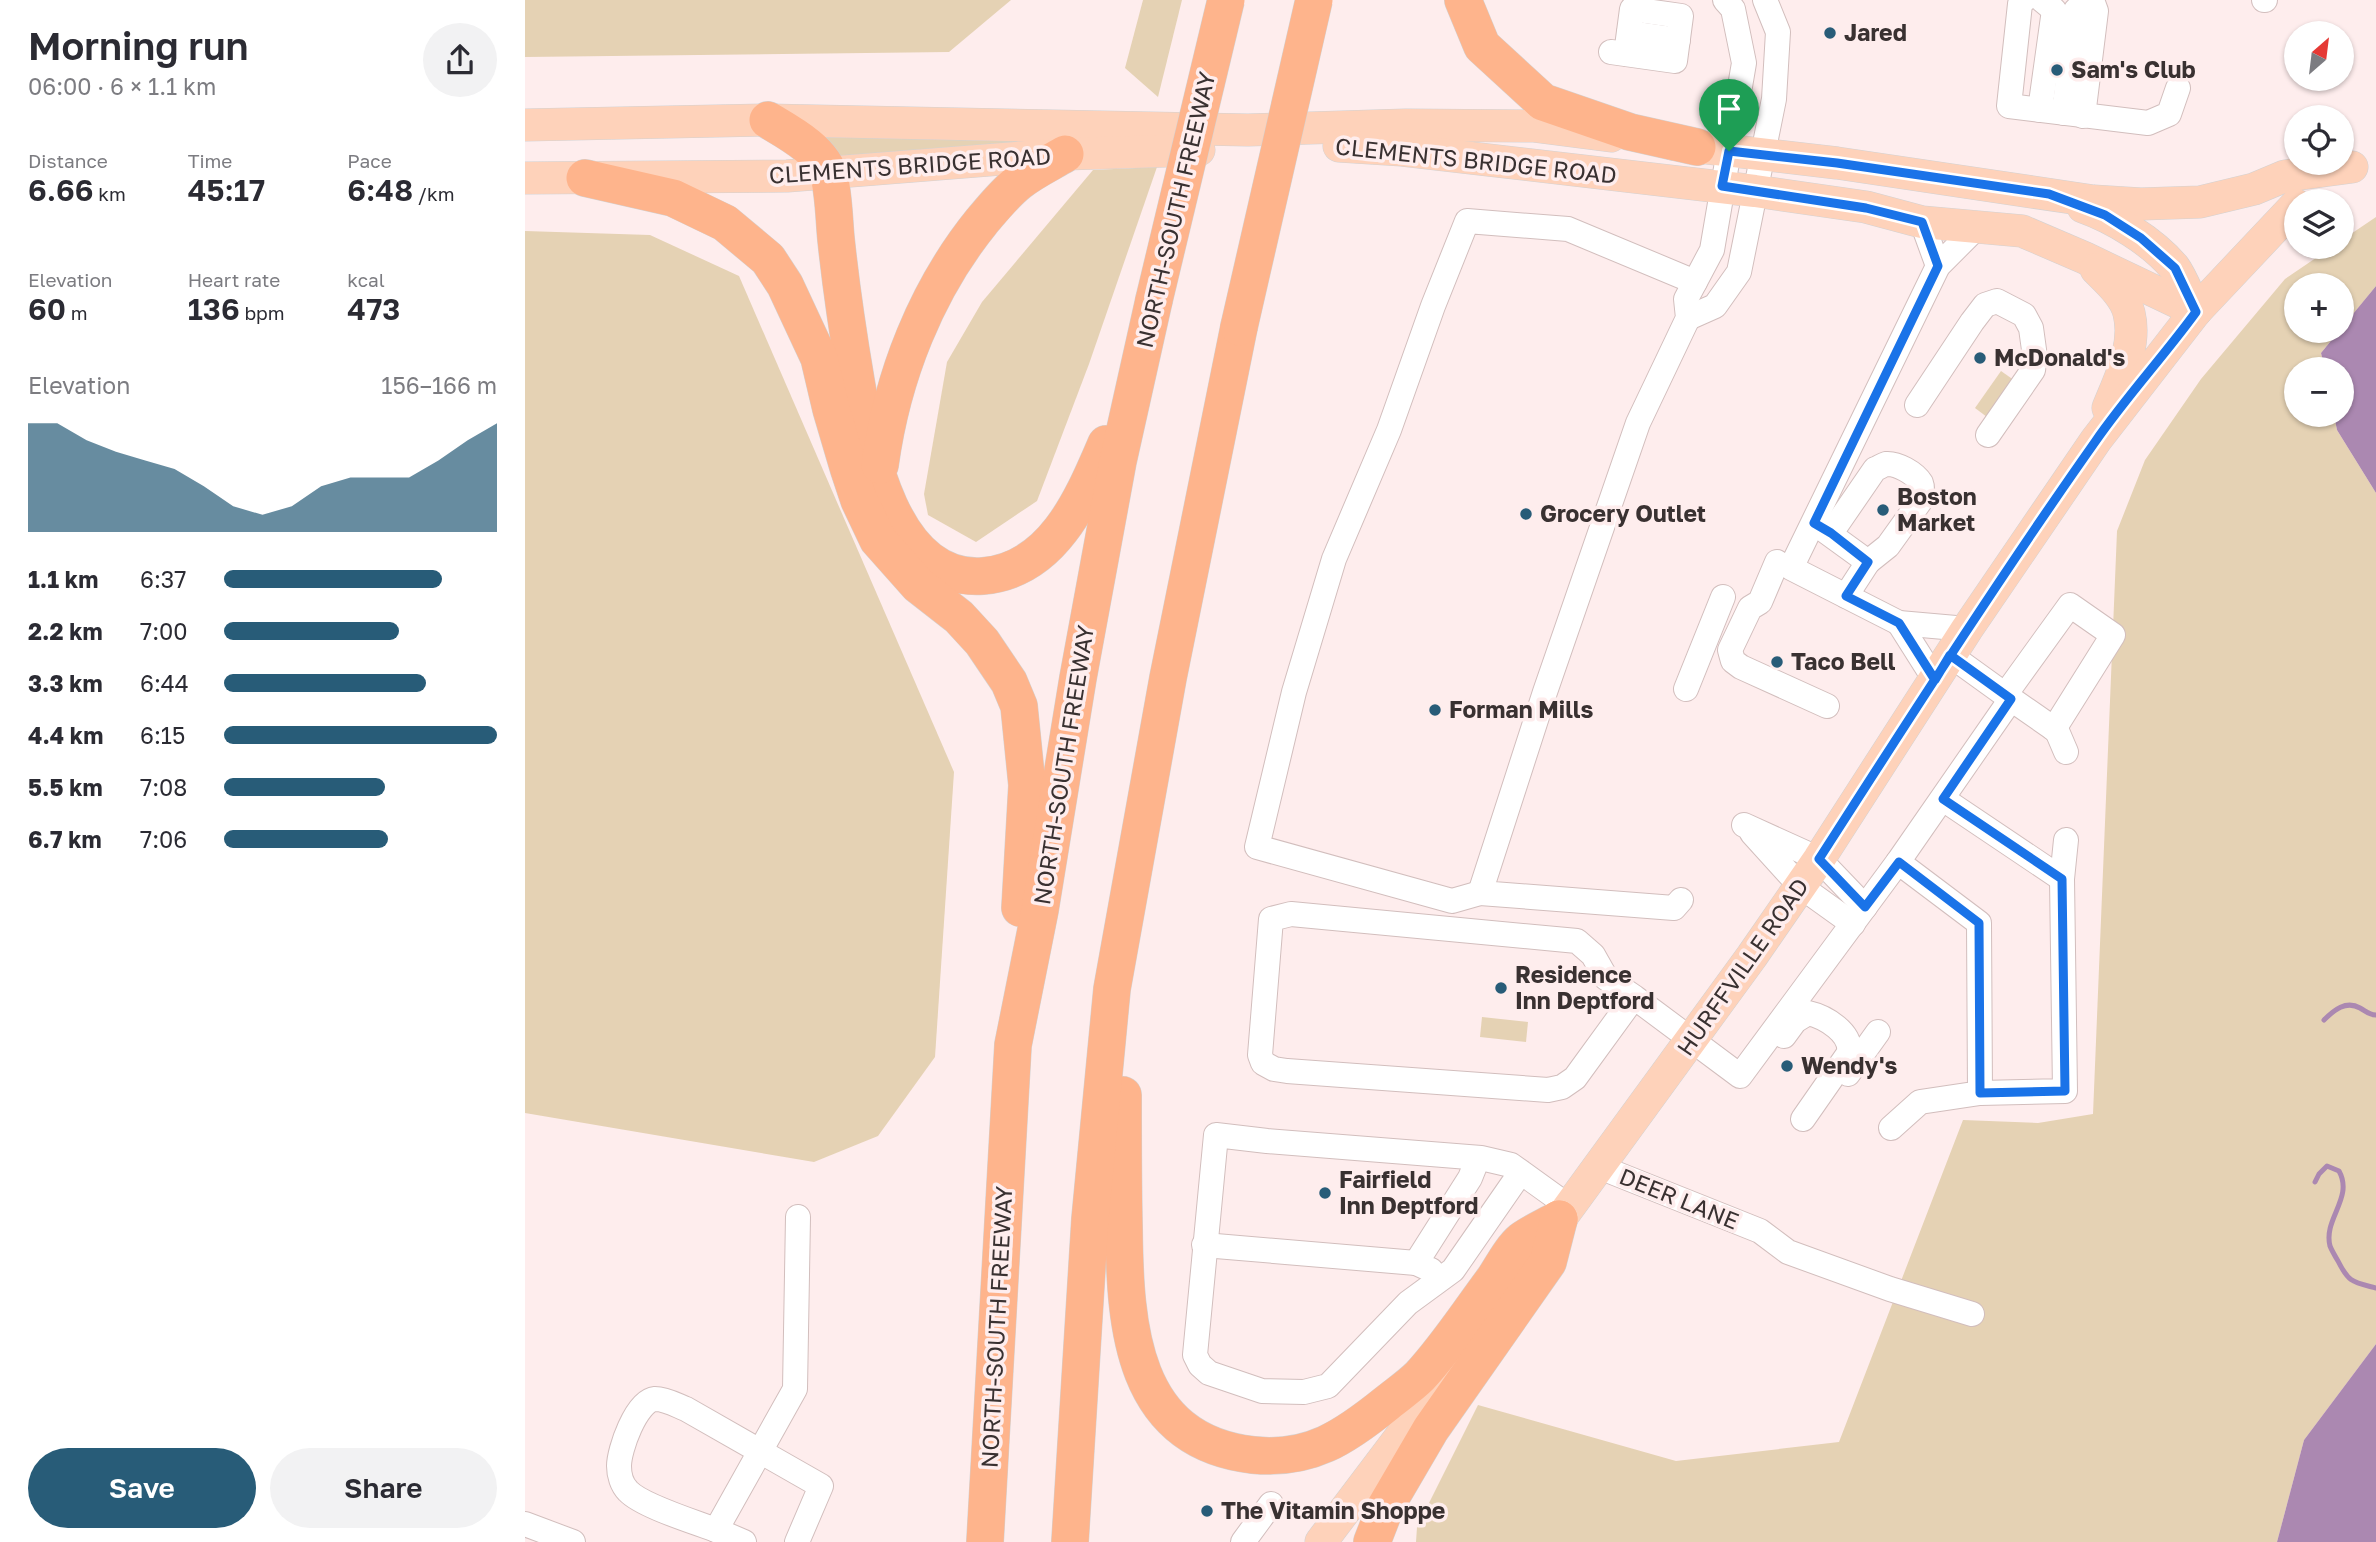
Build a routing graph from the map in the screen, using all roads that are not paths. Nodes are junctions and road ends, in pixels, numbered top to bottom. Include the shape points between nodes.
1 (1226, 0) edge
2 (1314, 0) edge
3 (1463, 0) edge
4 (1725, 0) edge
5 (1765, 0) edge
6 (2024, 0) edge
7 (2032, 0) edge
8 (2042, 0) edge
9 (2092, 3) edge
10 (1678, 40) joint
11 (2178, 88) dead end
12 (2058, 112) junction
13 (768, 120) junction
14 (586, 124) junction
15 (525, 125) edge
16 (525, 136) edge
17 (1713, 149) junction
18 (1065, 155) junction
19 (1762, 155) junction
20 (2364, 163) edge
21 (829, 173) junction
22 (525, 178) edge
23 (585, 178) junction
24 (1722, 186) junction
25 (2322, 189) edge
26 (1755, 191) junction
27 (2049, 194) junction
28 (2284, 218) edge
29 (1922, 222) junction
30 (1977, 227) junction
31 (2085, 258) junction
32 (1938, 266) junction
33 (1695, 282) junction
34 (1154, 300) junction
35 (2196, 312) junction
36 (1688, 318) junction
37 (1917, 405) dead end
38 (1988, 435) dead end
39 (2096, 440) junction
40 (878, 477) junction
41 (1822, 528) junction
42 (1777, 562) dead end
43 (1868, 562) junction
44 (1846, 596) junction
45 (1723, 597) dead end
46 (1899, 623) junction
47 (1967, 629) junction
48 (1943, 668) junction
49 (1686, 690) dead end
50 (2008, 697) junction
51 (1827, 706) dead end
52 (2055, 729) junction
53 (2066, 752) dead end
54 (1943, 799) junction
55 (2066, 840) dead end
56 (1819, 859) junction
57 (1899, 862) junction
58 (2062, 879) junction
59 (1800, 886) junction
60 (1480, 892) junction
61 (1681, 900) dead end
62 (1859, 916) junction
63 (1112, 989) junction
64 (1634, 997) junction
65 (1878, 1032) dead end
66 (1691, 1040) junction
67 (1013, 1045) junction
68 (1742, 1083) junction
69 (1980, 1093) junction
70 (1891, 1128) dead end
71 (1478, 1158) junction
72 (1597, 1166) junction
73 (1521, 1172) junction
74 (1564, 1213) junction
75 (798, 1217) dead end
76 (1204, 1245) junction
77 (1416, 1263) junction
78 (1446, 1276) junction
79 (1972, 1314) dead end
80 (760, 1452) junction
81 (1272, 1504) dead end
82 (525, 1524) edge
83 (716, 1530) junction
84 (573, 1542) edge
85 (744, 1542) edge
86 (797, 1542) edge
87 (985, 1542) edge
88 (1070, 1542) edge
89 (1243, 1542) edge
90 (1321, 1542) edge
91 (1372, 1542) edge

1 - 34 highway, NORTH-SOUTH FREEWAY, bridge
2 - 63 highway, bridge via 1239,327 1168,678
3 - 17 highway via 1482,46 1543,102 1630,132
4 - 17 street via 1733,9 1744,63
5 - 19 street via 1778,32 1774,99
6 - 12 street via 2009,106
7 - 12 street
8 - 12 street
9 - 12 street via 2075,10
10 - 10 street via 1675,61 1622,47 1632,9 1681,16
11 - 12 street via 2169,114 2148,123
13 - 14 main road, CLEMENTS BRIDGE ROAD
13 - 17 main road, CLEMENTS BRIDGE ROAD via 1248,130 1533,126
13 - 21 highway via 808,145
14 - 15 main road, CLEMENTS BRIDGE ROAD
14 - 16 main road
17 - 19 main road, CLEMENTS BRIDGE ROAD
17 - 24 street
18 - 21 main road, CLEMENTS BRIDGE ROAD
18 - 24 main road, CLEMENTS BRIDGE ROAD via 1350,146
18 - 40 highway via 1004,196 949,267 918,322 885,426
19 - 26 street
19 - 27 main road, CLEMENTS BRIDGE ROAD
20 - 25 main road, CLEMENTS BRIDGE ROAD
20 - 27 main road, CLEMENTS BRIDGE ROAD via 2285,176 2200,202 2141,204
21 - 23 main road, CLEMENTS BRIDGE ROAD
21 - 40 highway via 844,316 864,432
22 - 23 main road, CLEMENTS BRIDGE ROAD
23 - 67 highway via 673,198 701,210 725,223 768,259 819,358 849,470 878,540 918,585 972,630 1009,682 1019,706 1027,785
24 - 26 main road, CLEMENTS BRIDGE ROAD
24 - 33 street via 1712,250
26 - 29 main road, CLEMENTS BRIDGE ROAD via 1866,208
26 - 36 street via 1739,272 1715,306
27 - 35 main road, CLEMENTS BRIDGE ROAD via 2105,215 2141,238 2175,268
28 - 35 main road
29 - 30 main road, CLEMENTS BRIDGE ROAD
29 - 32 street
30 - 31 main road, CLEMENTS BRIDGE ROAD via 2022,231
30 - 32 street
31 - 35 main road, CLEMENTS BRIDGE ROAD
31 - 39 main road via 2116,290 2129,312 2131,349
32 - 41 street
33 - 36 street via 1686,299
33 - 60 street via 1568,229 1467,221 1389,429 1334,559 1294,692 1257,847 1452,901
34 - 40 highway via 1106,445 1081,500 1041,552 999,574 975,576 941,566 909,540
34 - 67 highway, NORTH-SOUTH FREEWAY via 1118,461
35 - 39 main road, HURFFVILLE ROAD
36 - 60 street via 1638,423
37 - 38 street via 1985,305 1997,301 2024,315 2035,357 2033,370
39 - 47 main road, HURFFVILLE ROAD
41 - 43 street
41 - 43 street via 1875,469 1886,464 1914,475 1921,483 1921,500 1888,546
41 - 44 street via 1791,568
42 - 51 street via 1730,650 1733,661
43 - 44 street
44 - 46 street
45 - 49 street
46 - 47 street
46 - 48 street
47 - 48 main road, HURFFVILLE ROAD
48 - 50 street
48 - 56 main road, HURFFVILLE ROAD
50 - 52 street
50 - 52 street via 2070,605 2113,635
50 - 54 street
52 - 53 street
54 - 57 street
54 - 58 street
55 - 58 street
56 - 59 main road, HURFFVILLE ROAD
56 - 59 street via 1744,825
56 - 62 street
57 - 62 street
57 - 69 street via 1979,923
58 - 69 street via 2065,1091
59 - 62 street
59 - 66 main road, HURFFVILLE ROAD
60 - 61 street via 1674,908
62 - 68 street
63 - 74 highway via 1123,1083 1124,1262 1132,1338 1142,1373 1158,1404 1181,1427 1207,1441 1246,1454 1275,1456 1302,1453 1348,1433 1419,1376 1520,1241
63 - 88 highway via 1090,1219
64 - 64 street via 1575,1078 1548,1090 1287,1071 1263,1063 1260,1055 1271,919 1291,914 1577,942 1593,955 1606,978
64 - 66 street
65 - 68 street via 1809,1120 1850,1046 1847,1036 1817,1015 1808,1013 1795,1021
66 - 68 street
66 - 72 main road, HURFFVILLE ROAD
67 - 87 highway, NORTH-SOUTH FREEWAY
69 - 70 street via 1920,1102
71 - 73 street via 1503,1162
71 - 76 street via 1216,1135
71 - 77 street
72 - 74 main road, HURFFVILLE ROAD
72 - 79 street, DEER LANE via 1760,1231 1788,1252
73 - 74 street
73 - 78 street
74 - 90 main road, HURFFVILLE ROAD
74 - 91 highway via 1548,1262 1431,1429 1386,1506
75 - 80 street via 795,1389
76 - 77 street
76 - 78 street via 1195,1354 1209,1373 1262,1391 1304,1392 1328,1386 1408,1303
77 - 78 street
80 - 83 street
80 - 83 street via 668,1401 646,1402 633,1420 618,1465 626,1489
80 - 86 street via 821,1486
81 - 89 street
82 - 84 street
83 - 85 street

